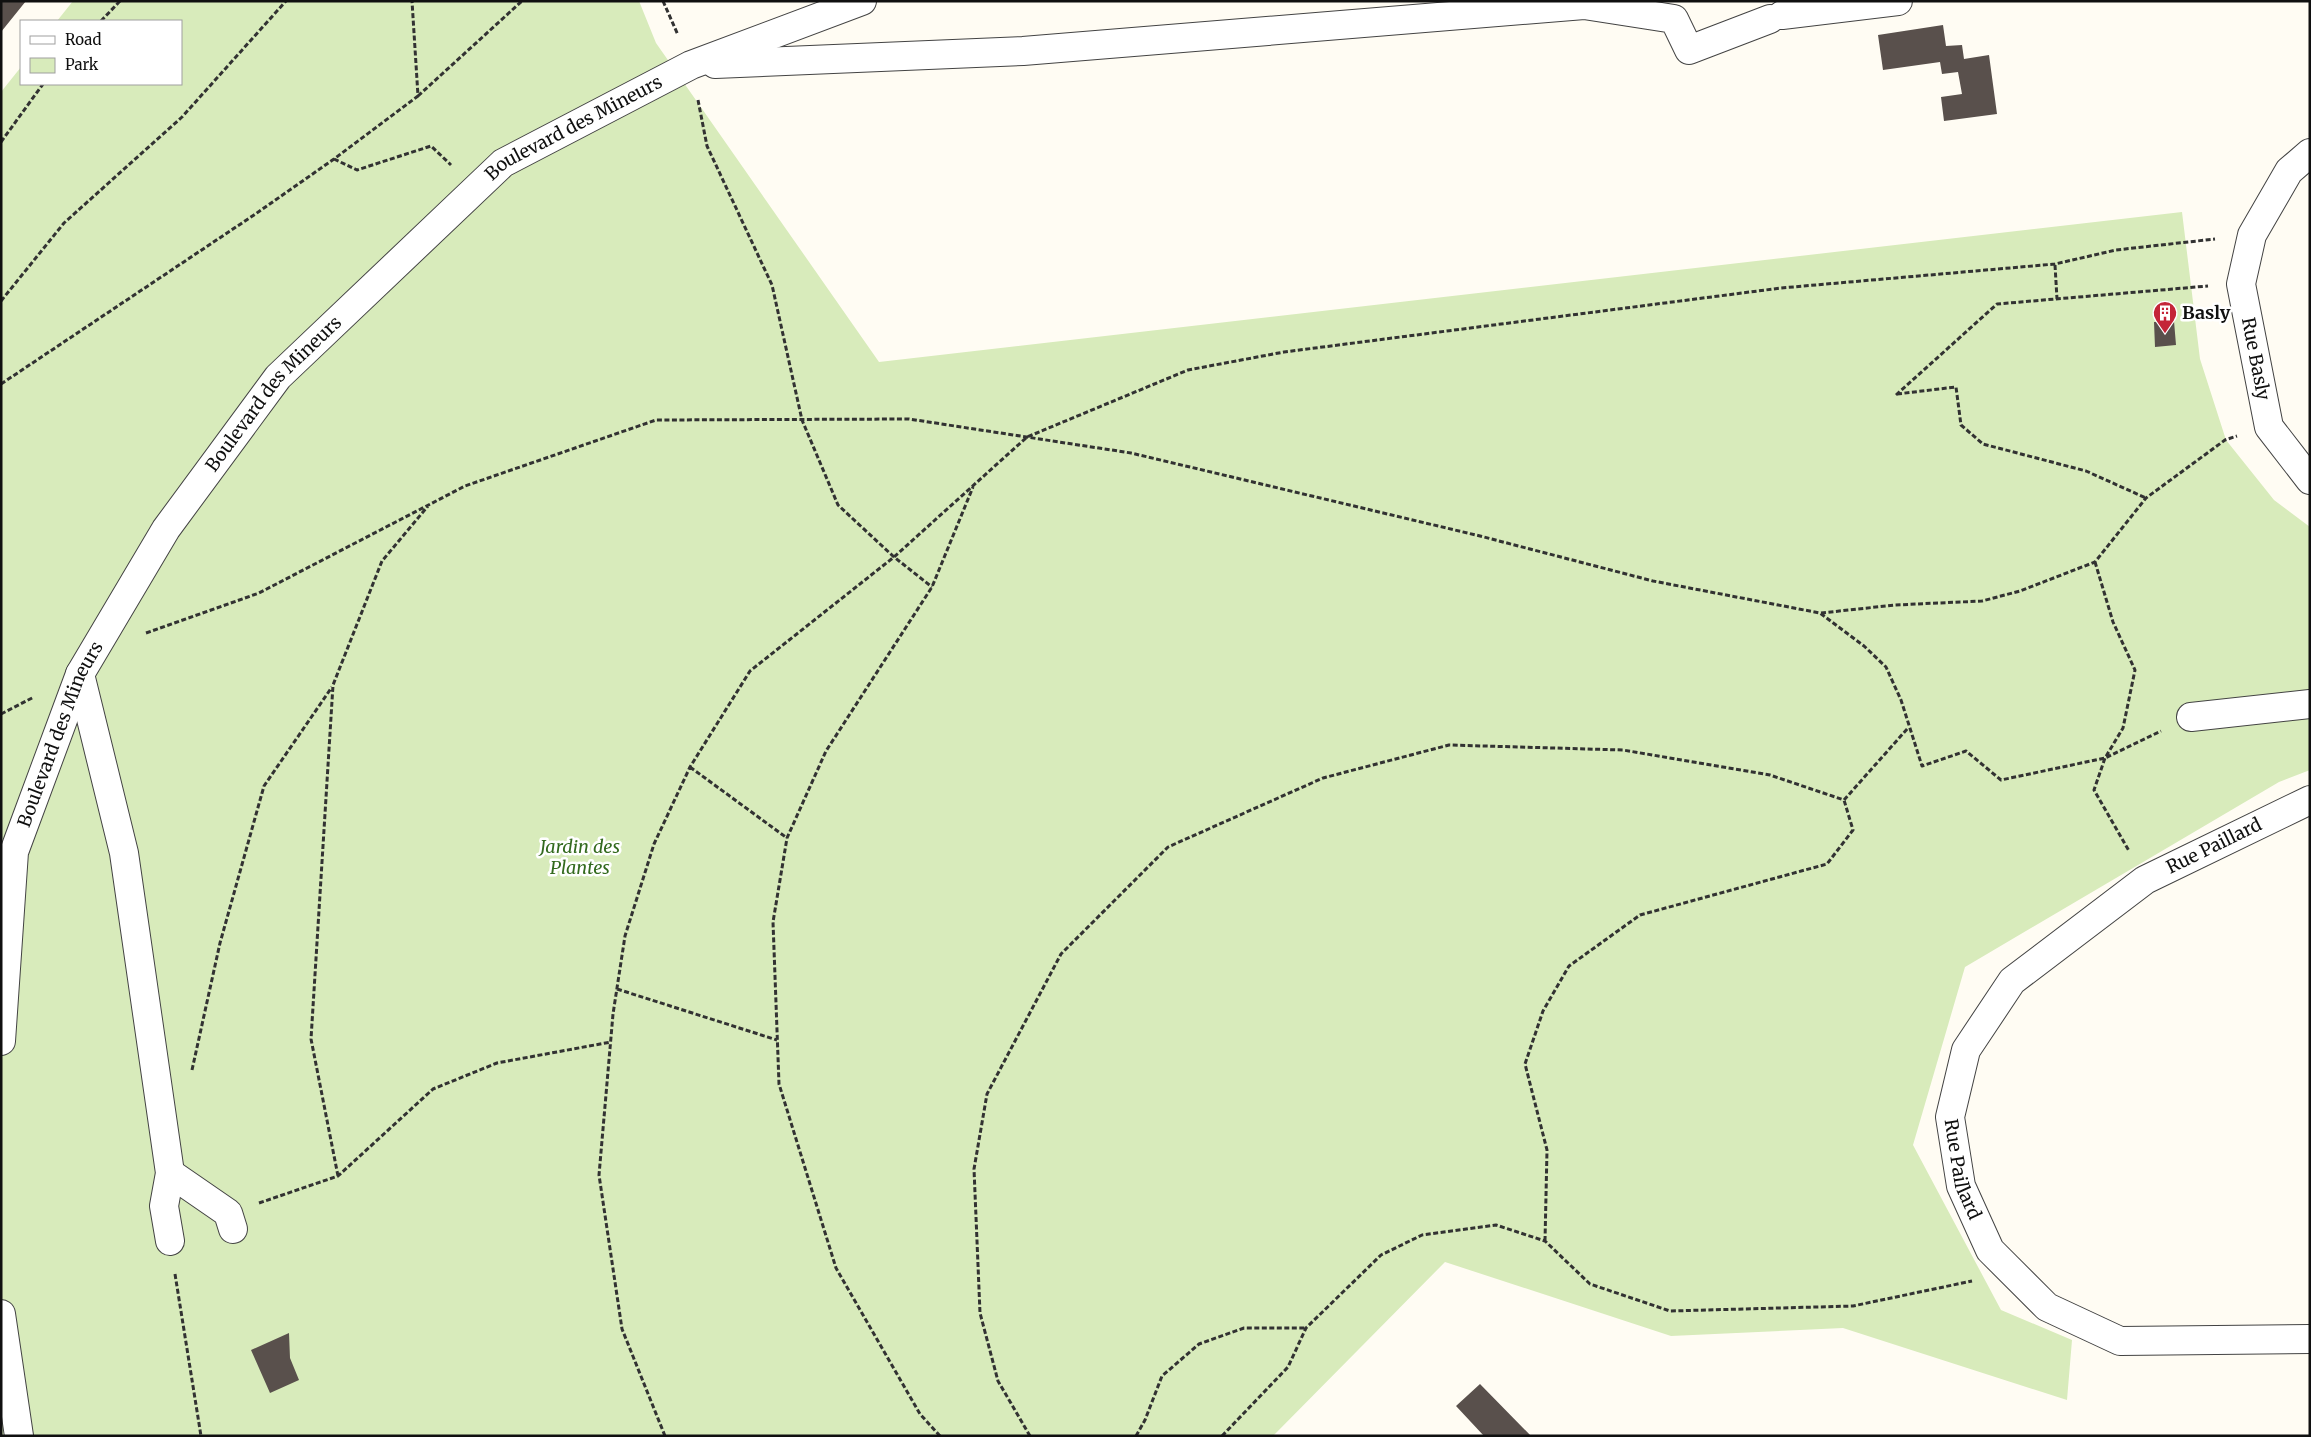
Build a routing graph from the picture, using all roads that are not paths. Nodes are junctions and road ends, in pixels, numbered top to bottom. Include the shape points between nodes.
1 (862, 1) edge
2 (1898, 1) edge
3 (691, 65) junction
4 (2310, 153) edge
5 (2310, 480) edge
6 (80, 674) junction
7 (2310, 704) edge
8 (2191, 717) road end
9 (2310, 800) edge
10 (1, 1041) edge
11 (170, 1173) junction
12 (230, 1221) road end
13 (170, 1241) road end
14 (1, 1314) edge
15 (2310, 1339) edge
16 (19, 1436) edge

1 - 3 street, Boulevard des Mineurs
2 - 3 street via 1776,17 1689,50 1674,20 1584,5 1023,51
3 - 6 street, Boulevard des Mineurs via 503,164 278,377 166,529
4 - 5 street, Rue Basly via 2289,170 2252,235 2241,284 2269,427
6 - 10 street, Boulevard des Mineurs via 14,852
6 - 11 street via 124,853
7 - 8 street
9 - 15 street, Rue Paillard via 2145,880 2012,981 1966,1050 1950,1117 1961,1186 1990,1250 2048,1308 2120,1341
11 - 12 street
11 - 13 street via 164,1206
14 - 16 street

